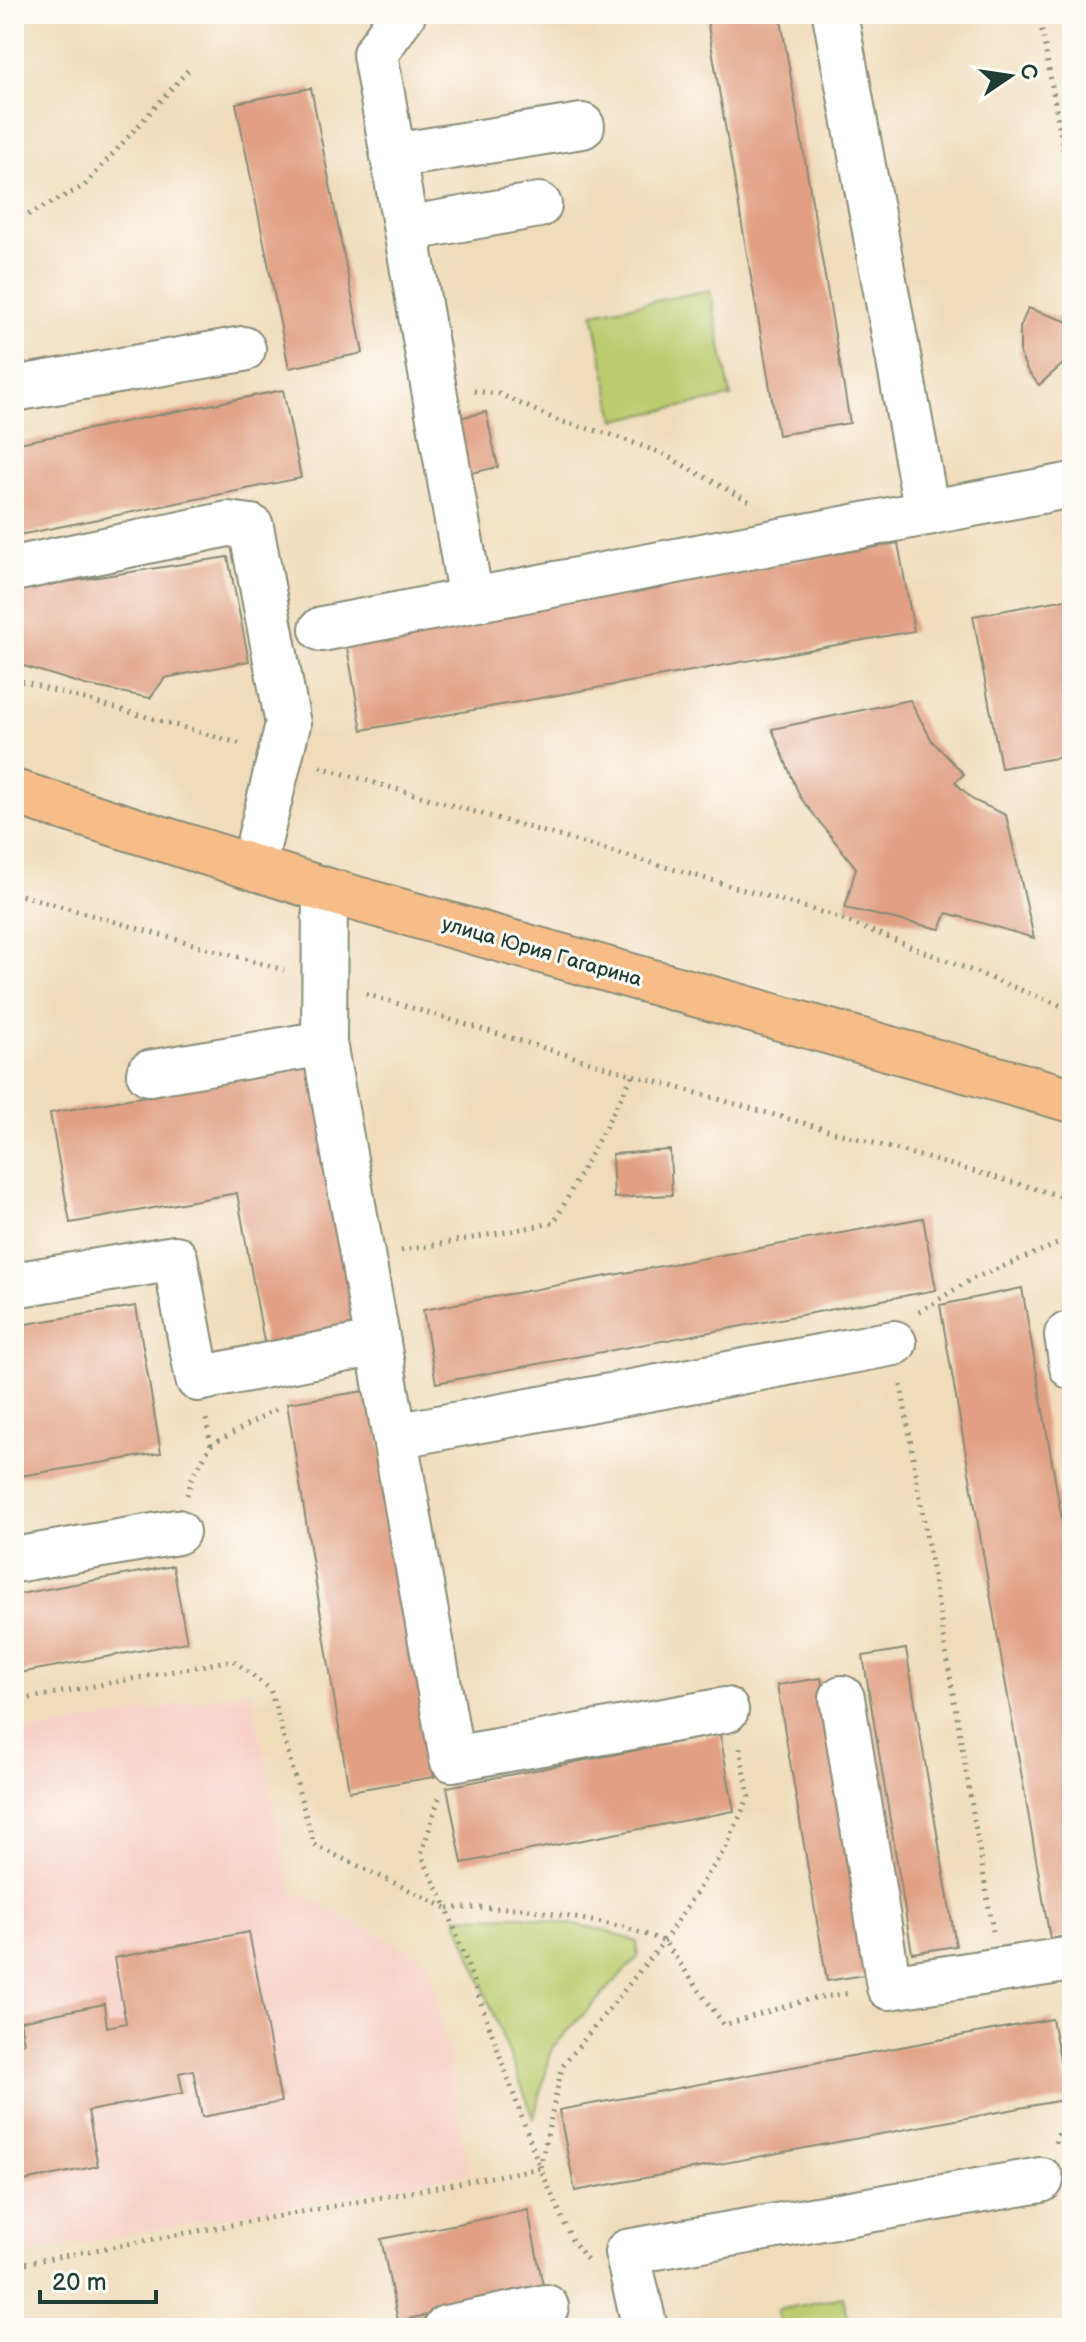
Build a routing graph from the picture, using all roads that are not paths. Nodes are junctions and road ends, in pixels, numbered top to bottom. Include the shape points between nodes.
1 (403, 14) edge
2 (835, 14) edge
3 (582, 126) dead end
4 (393, 156) junction
5 (539, 205) dead end
6 (406, 229) junction
7 (243, 349) dead end
8 (14, 389) edge
9 (1072, 485) edge
10 (927, 513) junction
11 (14, 569) edge
12 (471, 600) junction
13 (322, 629) dead end
14 (14, 792) edge
15 (253, 867) junction
16 (325, 890) junction
17 (324, 1043) junction
18 (149, 1073) dead end
19 (1072, 1100) edge
20 (14, 1285) edge
21 (378, 1343) junction
22 (894, 1343) road end
23 (395, 1436) junction
24 (177, 1532) road end
25 (14, 1560) edge
26 (842, 1698) dead end
27 (726, 1710) road end
28 (1072, 1959) edge
29 (1041, 2180) dead end
30 (546, 2307) dead end
31 (446, 2328) edge
32 (645, 2328) edge

1 - 4 lane via 375,54
2 - 10 lane
3 - 4 lane
4 - 6 lane
5 - 6 lane
6 - 12 lane
7 - 8 lane
9 - 10 lane
10 - 12 lane
11 - 15 lane via 228,524 251,527 288,724
12 - 13 lane
14 - 15 main road, улица Юрия Гагарина
15 - 16 main road, улица Юрия Гагарина
16 - 17 lane
16 - 19 main road, улица Юрия Гагарина
17 - 18 lane
17 - 21 lane
20 - 21 lane via 175,1258 198,1379
21 - 23 lane
22 - 23 lane
23 - 27 lane via 452,1759
24 - 25 lane
26 - 28 lane via 889,1987
29 - 32 lane via 627,2252
30 - 31 lane

